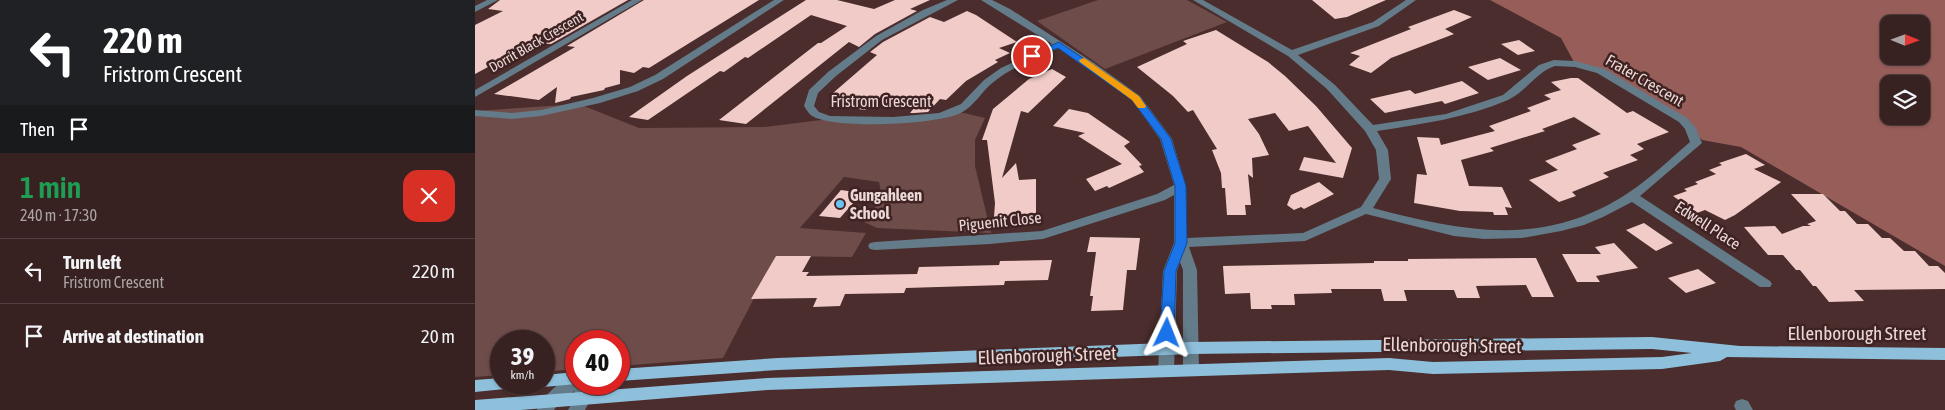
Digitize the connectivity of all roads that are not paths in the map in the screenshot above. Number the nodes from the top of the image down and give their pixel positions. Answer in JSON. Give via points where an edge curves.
{"nodes":[{"id":1,"x":495,"y":0,"type":"edge"},
{"id":2,"x":638,"y":0,"type":"edge"},
{"id":3,"x":780,"y":0,"type":"edge"},
{"id":4,"x":954,"y":0,"type":"edge"},
{"id":5,"x":985,"y":0,"type":"edge"},
{"id":6,"x":1412,"y":0,"type":"edge"},
{"id":7,"x":1205,"y":1,"type":"edge"},
{"id":8,"x":475,"y":10,"type":"edge"},
{"id":9,"x":1059,"y":45,"type":"junction"},
{"id":10,"x":1291,"y":54,"type":"junction"},
{"id":11,"x":475,"y":94,"type":"edge"},
{"id":12,"x":475,"y":113,"type":"edge"},
{"id":13,"x":1370,"y":129,"type":"junction"},
{"id":14,"x":1180,"y":186,"type":"junction"},
{"id":15,"x":1632,"y":196,"type":"junction"},
{"id":16,"x":1365,"y":210,"type":"junction"},
{"id":17,"x":1181,"y":243,"type":"junction"},
{"id":18,"x":875,"y":246,"type":"dead end"},
{"id":19,"x":1765,"y":284,"type":"dead end"},
{"id":20,"x":1191,"y":348,"type":"junction"},
{"id":21,"x":1167,"y":349,"type":"junction"},
{"id":22,"x":1740,"y":352,"type":"junction"},
{"id":23,"x":1945,"y":354,"type":"edge"},
{"id":24,"x":1191,"y":370,"type":"junction"},
{"id":25,"x":1166,"y":372,"type":"junction"},
{"id":26,"x":630,"y":374,"type":"edge"},
{"id":27,"x":490,"y":385,"type":"edge"},
{"id":28,"x":475,"y":386,"type":"edge"},
{"id":29,"x":565,"y":390,"type":"edge"},
{"id":30,"x":580,"y":397,"type":"edge"},
{"id":31,"x":548,"y":405,"type":"edge"},
{"id":32,"x":475,"y":407,"type":"edge"}],
"edges":[{"from":1,"to":8,"type":"street"},
{"from":2,"to":11,"type":"street","name":"Dorrit Black Crescent"},
{"from":3,"to":12,"type":"street","via":[[659,78],[634,89],[541,113],[512,116]]},
{"from":4,"to":9,"type":"street","name":"Fristrom Crescent","via":[[879,38],[832,74],[813,92],[809,106],[815,114],[829,119],[894,119],[930,118],[954,112],[967,106],[988,82],[1018,61]]},
{"from":5,"to":9,"type":"street","via":[[1007,10]]},
{"from":6,"to":10,"type":"street","via":[[1376,24]]},
{"from":7,"to":10,"type":"street"},
{"from":9,"to":14,"type":"street","via":[[1136,98],[1166,139]]},
{"from":10,"to":13,"type":"street","via":[[1331,87]]},
{"from":13,"to":15,"type":"street","name":"Frater Crescent","via":[[1448,117],[1507,97],[1542,68],[1554,63],[1575,64],[1601,71],[1683,120],[1690,128],[1696,143]]},
{"from":13,"to":16,"type":"street","via":[[1382,150],[1385,179]]},
{"from":14,"to":17,"type":"street"},
{"from":14,"to":18,"type":"street","name":"Piguenit Close","via":[[1161,197],[1043,235]]},
{"from":15,"to":16,"type":"street","name":"Frater Crescent","via":[[1591,218],[1549,231],[1484,234],[1412,223]]},
{"from":15,"to":19,"type":"street","name":"Edwell Place"},
{"from":16,"to":17,"type":"street","via":[[1305,238]]},
{"from":17,"to":20,"type":"street","via":[[1190,270]]},
{"from":17,"to":21,"type":"street","via":[[1170,271]]},
{"from":20,"to":21,"type":"main road","name":"Ellenborough Street"},
{"from":20,"to":22,"type":"main road","name":"Ellenborough Street","via":[[1652,344]]},
{"from":20,"to":24,"type":"street"},
{"from":21,"to":25,"type":"street"},
{"from":21,"to":26,"type":"main road","name":"Ellenborough Street","via":[[778,364]]},
{"from":22,"to":23,"type":"main road","name":"Ellenborough Street"},
{"from":22,"to":24,"type":"main road","name":"Ellenborough Street","via":[[1662,363],[1433,368],[1389,364]]},
{"from":24,"to":25,"type":"main road","name":"Ellenborough Street"},
{"from":25,"to":30,"type":"main road","name":"Ellenborough Street","via":[[767,384]]},
{"from":27,"to":28,"type":"main road"},
{"from":29,"to":31,"type":"street"},
{"from":30,"to":31,"type":"main road","name":"Ellenborough Street"},
{"from":31,"to":32,"type":"main road","name":"Ellenborough Street"}]}
